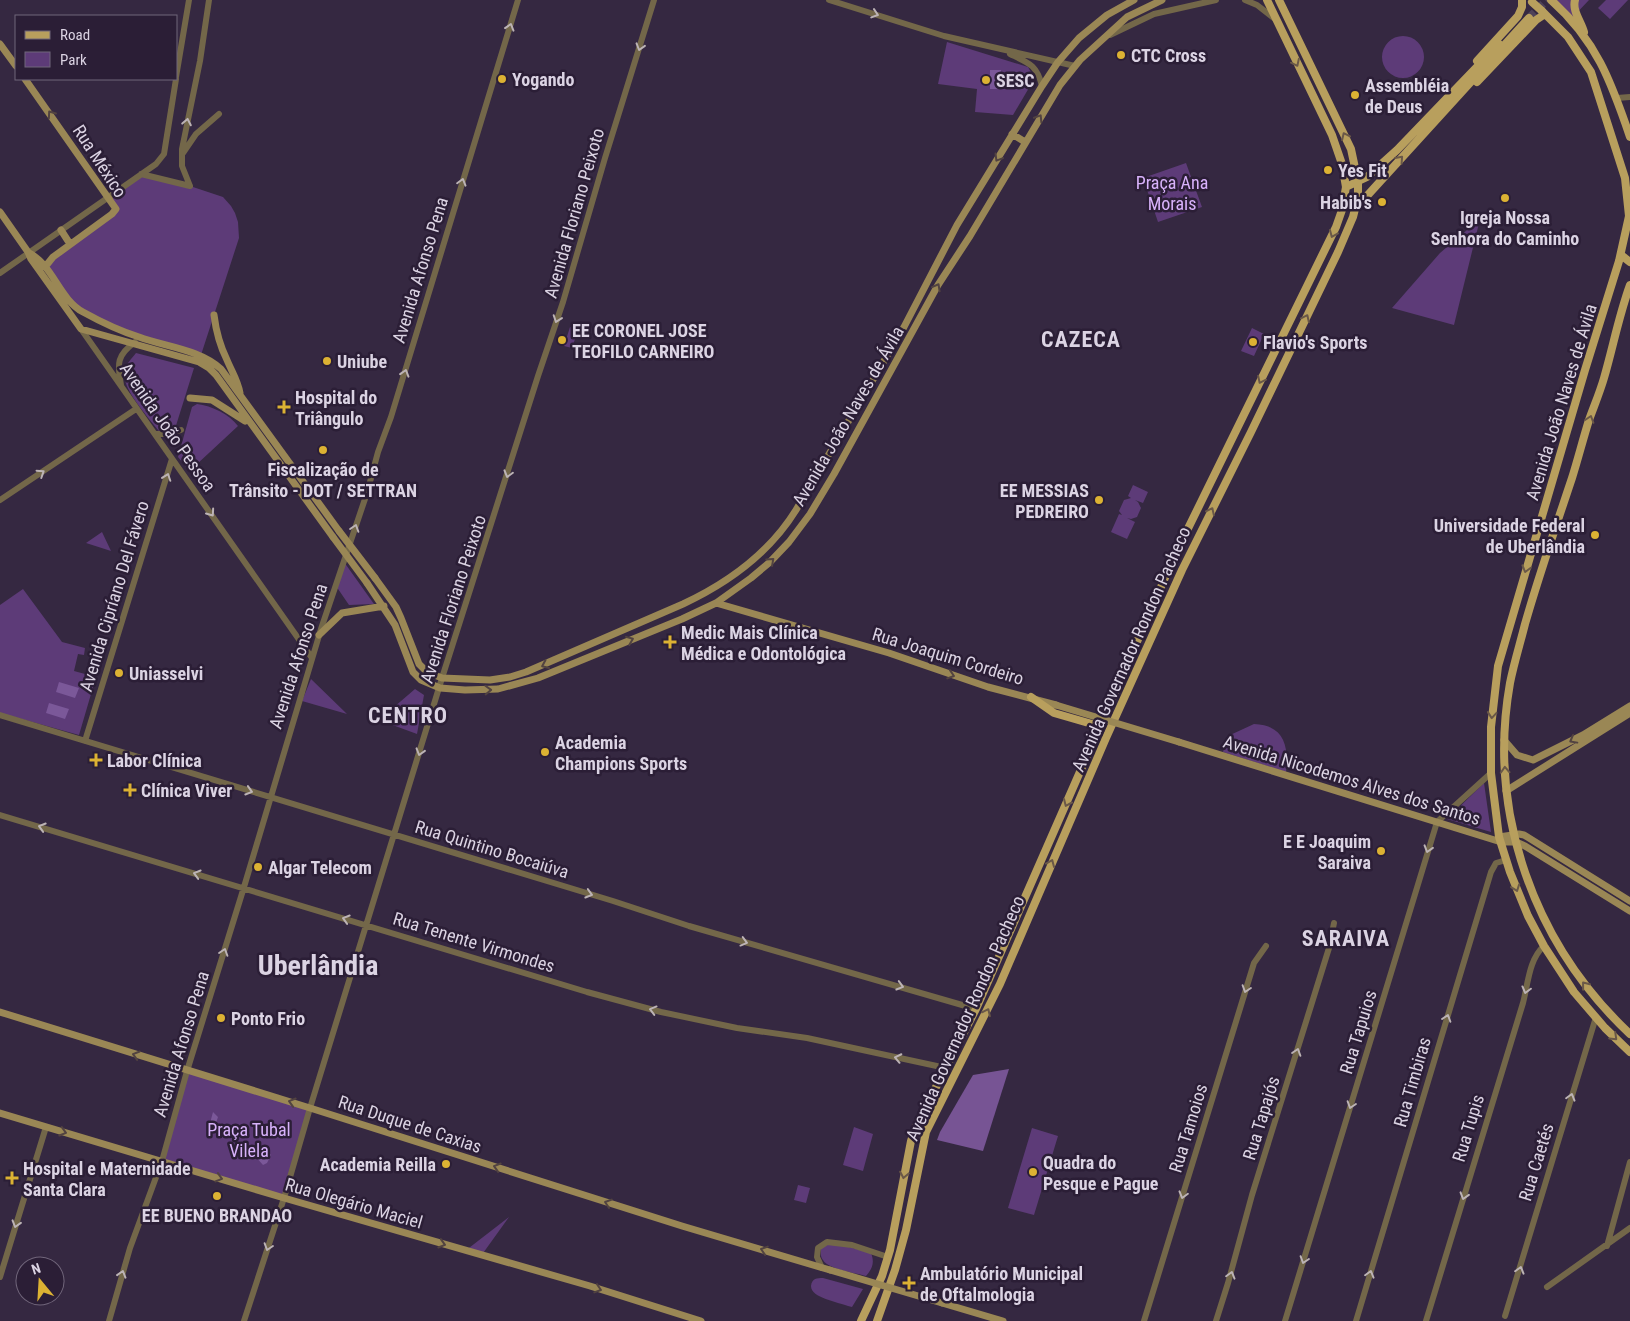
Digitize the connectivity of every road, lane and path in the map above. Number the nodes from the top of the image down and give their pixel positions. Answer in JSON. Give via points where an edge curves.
{"nodes":[{"id":1,"x":189,"y":0,"type":"edge"},
{"id":2,"x":209,"y":0,"type":"edge"},
{"id":3,"x":518,"y":0,"type":"edge"},
{"id":4,"x":654,"y":0,"type":"edge"},
{"id":5,"x":829,"y":0,"type":"edge"},
{"id":6,"x":1134,"y":0,"type":"edge"},
{"id":7,"x":1162,"y":0,"type":"edge"},
{"id":8,"x":1213,"y":0,"type":"edge"},
{"id":9,"x":1245,"y":0,"type":"edge"},
{"id":10,"x":1267,"y":0,"type":"edge"},
{"id":11,"x":1279,"y":0,"type":"edge"},
{"id":12,"x":1287,"y":0,"type":"edge"},
{"id":13,"x":1522,"y":0,"type":"edge"},
{"id":14,"x":1575,"y":0,"type":"edge"},
{"id":15,"x":1530,"y":1,"type":"edge"},
{"id":16,"x":1552,"y":1,"type":"edge"},
{"id":17,"x":1544,"y":12,"type":"junction"},
{"id":18,"x":1286,"y":14,"type":"junction"},
{"id":19,"x":1528,"y":17,"type":"tunnel mouth"},
{"id":20,"x":1276,"y":19,"type":"junction"},
{"id":21,"x":1586,"y":38,"type":"junction"},
{"id":22,"x":1102,"y":39,"type":"junction"},
{"id":23,"x":0,"y":44,"type":"edge"},
{"id":24,"x":1000,"y":50,"type":"junction"},
{"id":25,"x":1058,"y":62,"type":"junction"},
{"id":26,"x":15,"y":65,"type":"edge"},
{"id":27,"x":178,"y":66,"type":"edge"},
{"id":28,"x":1075,"y":66,"type":"junction"},
{"id":29,"x":26,"y":80,"type":"edge"},
{"id":30,"x":176,"y":80,"type":"edge"},
{"id":31,"x":1042,"y":86,"type":"junction"},
{"id":32,"x":1600,"y":96,"type":"junction"},
{"id":33,"x":1630,"y":97,"type":"edge"},
{"id":34,"x":1617,"y":98,"type":"junction"},
{"id":35,"x":1451,"y":100,"type":"junction"},
{"id":36,"x":219,"y":114,"type":"dead end"},
{"id":37,"x":1012,"y":134,"type":"junction"},
{"id":38,"x":1630,"y":136,"type":"edge"},
{"id":39,"x":1025,"y":142,"type":"junction"},
{"id":40,"x":181,"y":156,"type":"junction"},
{"id":41,"x":141,"y":174,"type":"junction"},
{"id":42,"x":1358,"y":182,"type":"junction"},
{"id":43,"x":1346,"y":187,"type":"junction"},
{"id":44,"x":109,"y":197,"type":"junction"},
{"id":45,"x":1356,"y":208,"type":"junction"},
{"id":46,"x":0,"y":212,"type":"edge"},
{"id":47,"x":1629,"y":216,"type":"edge"},
{"id":48,"x":61,"y":230,"type":"junction"},
{"id":49,"x":70,"y":244,"type":"junction"},
{"id":50,"x":28,"y":252,"type":"junction"},
{"id":51,"x":1621,"y":255,"type":"junction"},
{"id":52,"x":1630,"y":262,"type":"edge"},
{"id":53,"x":45,"y":268,"type":"junction"},
{"id":54,"x":0,"y":273,"type":"edge"},
{"id":55,"x":1630,"y":285,"type":"edge"},
{"id":56,"x":214,"y":315,"type":"dead end"},
{"id":57,"x":81,"y":329,"type":"junction"},
{"id":58,"x":125,"y":332,"type":"junction"},
{"id":59,"x":140,"y":338,"type":"junction"},
{"id":60,"x":122,"y":340,"type":"junction"},
{"id":61,"x":132,"y":344,"type":"junction"},
{"id":62,"x":192,"y":356,"type":"junction"},
{"id":63,"x":211,"y":365,"type":"junction"},
{"id":64,"x":122,"y":388,"type":"junction"},
{"id":65,"x":241,"y":396,"type":"junction"},
{"id":66,"x":190,"y":398,"type":"dead end"},
{"id":67,"x":136,"y":409,"type":"junction"},
{"id":68,"x":251,"y":425,"type":"junction"},
{"id":69,"x":181,"y":430,"type":"dead end"},
{"id":70,"x":156,"y":434,"type":"junction"},
{"id":71,"x":172,"y":459,"type":"junction"},
{"id":72,"x":0,"y":500,"type":"edge"},
{"id":73,"x":1536,"y":538,"type":"junction"},
{"id":74,"x":1549,"y":546,"type":"junction"},
{"id":75,"x":716,"y":602,"type":"junction"},
{"id":76,"x":384,"y":606,"type":"junction"},
{"id":77,"x":319,"y":634,"type":"junction"},
{"id":78,"x":312,"y":658,"type":"junction"},
{"id":79,"x":442,"y":678,"type":"junction"},
{"id":80,"x":440,"y":688,"type":"junction"},
{"id":81,"x":1031,"y":697,"type":"junction"},
{"id":82,"x":1630,"y":706,"type":"edge"},
{"id":83,"x":1630,"y":713,"type":"edge"},
{"id":84,"x":0,"y":715,"type":"edge"},
{"id":85,"x":1099,"y":726,"type":"junction"},
{"id":86,"x":1597,"y":730,"type":"junction"},
{"id":87,"x":1504,"y":740,"type":"junction"},
{"id":88,"x":86,"y":741,"type":"junction"},
{"id":89,"x":1179,"y":742,"type":"joint"},
{"id":90,"x":1491,"y":773,"type":"junction"},
{"id":91,"x":1506,"y":791,"type":"junction"},
{"id":92,"x":271,"y":798,"type":"junction"},
{"id":93,"x":0,"y":815,"type":"edge"},
{"id":94,"x":1437,"y":822,"type":"junction"},
{"id":95,"x":395,"y":835,"type":"junction"},
{"id":96,"x":1500,"y":839,"type":"junction"},
{"id":97,"x":1515,"y":839,"type":"junction"},
{"id":98,"x":1506,"y":860,"type":"junction"},
{"id":99,"x":244,"y":888,"type":"junction"},
{"id":100,"x":1630,"y":900,"type":"edge"},
{"id":101,"x":1630,"y":911,"type":"edge"},
{"id":102,"x":1334,"y":923,"type":"dead end"},
{"id":103,"x":367,"y":926,"type":"junction"},
{"id":104,"x":1266,"y":946,"type":"dead end"},
{"id":105,"x":1544,"y":946,"type":"junction"},
{"id":106,"x":976,"y":1009,"type":"junction"},
{"id":107,"x":0,"y":1012,"type":"edge"},
{"id":108,"x":1596,"y":1017,"type":"junction"},
{"id":109,"x":1630,"y":1034,"type":"edge"},
{"id":110,"x":1630,"y":1052,"type":"edge"},
{"id":111,"x":946,"y":1068,"type":"junction"},
{"id":112,"x":187,"y":1071,"type":"junction"},
{"id":113,"x":310,"y":1108,"type":"junction"},
{"id":114,"x":0,"y":1113,"type":"edge"},
{"id":115,"x":46,"y":1127,"type":"junction"},
{"id":116,"x":162,"y":1161,"type":"junction"},
{"id":117,"x":1630,"y":1162,"type":"edge"},
{"id":118,"x":284,"y":1198,"type":"junction"},
{"id":119,"x":1630,"y":1228,"type":"edge"},
{"id":120,"x":1607,"y":1246,"type":"junction"},
{"id":121,"x":888,"y":1256,"type":"junction"},
{"id":122,"x":822,"y":1268,"type":"junction"},
{"id":123,"x":0,"y":1277,"type":"edge"},
{"id":124,"x":1548,"y":1287,"type":"dead end"},
{"id":125,"x":1505,"y":1316,"type":"dead end"},
{"id":126,"x":109,"y":1321,"type":"edge"},
{"id":127,"x":244,"y":1321,"type":"edge"},
{"id":128,"x":701,"y":1321,"type":"edge"},
{"id":129,"x":861,"y":1321,"type":"edge"},
{"id":130,"x":877,"y":1321,"type":"edge"},
{"id":131,"x":1003,"y":1321,"type":"edge"},
{"id":132,"x":1144,"y":1321,"type":"edge"},
{"id":133,"x":1216,"y":1321,"type":"edge"},
{"id":134,"x":1285,"y":1321,"type":"edge"},
{"id":135,"x":1356,"y":1321,"type":"edge"},
{"id":136,"x":1426,"y":1321,"type":"edge"}],
"edges":[{"from":1,"to":27,"type":"street"},
{"from":40,"to":2,"type":"street","one_way":true},
{"from":77,"to":3,"type":"street","name":"Avenida Afonso Pena","one_way":true,"via":[[391,417]]},
{"from":4,"to":79,"type":"street","name":"Avenida Floriano Peixoto","one_way":true,"via":[[563,302]]},
{"from":5,"to":24,"type":"street","one_way":true},
{"from":6,"to":25,"type":"main road","name":"Avenida João Naves de Ávila","via":[[1092,26]]},
{"from":7,"to":22,"type":"main road","name":"Avenida João Naves de Ávila","via":[[1127,17]]},
{"from":8,"to":22,"type":"street","via":[[1154,14]]},
{"from":9,"to":20,"type":"street","name":"Avenida Governador Rondon Pacheco","via":[[1258,5]]},
{"from":10,"to":20,"type":"main road","name":"Avenida Governador Rondon Pacheco"},
{"from":11,"to":18,"type":"main road","name":"Avenida Governador Rondon Pacheco"},
{"from":12,"to":18,"type":"main road"},
{"from":13,"to":35,"type":"main road","via":[[1521,12],[1490,45]]},
{"from":14,"to":21,"type":"main road","via":[[1574,8]]},
{"from":15,"to":17,"type":"main road","bridge":true},
{"from":16,"to":21,"type":"main road"},
{"from":17,"to":32,"type":"main road","via":[[1583,57]]},
{"from":17,"to":35,"type":"main road","via":[[1489,71]]},
{"from":42,"to":18,"type":"main road","name":"Avenida Governador Rondon Pacheco","one_way":true,"via":[[1347,138]]},
{"from":19,"to":35,"type":"main road"},
{"from":20,"to":43,"type":"main road","name":"Avenida Governador Rondon Pacheco","one_way":true,"via":[[1332,135]]},
{"from":21,"to":34,"type":"main road"},
{"from":22,"to":28,"type":"main road","name":"Avenida João Naves de Ávila"},
{"from":23,"to":26,"type":"main road"},
{"from":24,"to":25,"type":"street"},
{"from":24,"to":31,"type":"street","via":[[1034,68]]},
{"from":25,"to":28,"type":"street"},
{"from":25,"to":31,"type":"main road","name":"Avenida João Naves de Ávila"},
{"from":39,"to":28,"type":"main road","name":"Avenida João Naves de Ávila","one_way":true},
{"from":44,"to":29,"type":"main road","name":"Rua México","one_way":true},
{"from":30,"to":41,"type":"street","via":[[164,154]]},
{"from":31,"to":37,"type":"main road","name":"Avenida João Naves de Ávila"},
{"from":32,"to":34,"type":"main road","via":[[1608,100]]},
{"from":32,"to":47,"type":"main road","via":[[1625,178]]},
{"from":33,"to":34,"type":"street"},
{"from":34,"to":38,"type":"main road"},
{"from":35,"to":42,"type":"main road"},
{"from":45,"to":35,"type":"main road","one_way":true},
{"from":36,"to":40,"type":"street","via":[[196,134]]},
{"from":37,"to":39,"type":"main road"},
{"from":37,"to":79,"type":"main road","name":"Avenida João Naves de Ávila","one_way":true,"via":[[796,510],[780,532],[751,561],[703,595],[537,668],[496,679]]},
{"from":75,"to":39,"type":"main road","name":"Avenida João Naves de Ávila","one_way":true,"via":[[770,562],[806,520],[938,284]]},
{"from":40,"to":41,"type":"street","via":[[190,186]]},
{"from":41,"to":44,"type":"street"},
{"from":42,"to":43,"type":"main road"},
{"from":42,"to":45,"type":"main road","name":"Avenida Governador Rondon Pacheco"},
{"from":43,"to":85,"type":"main road","name":"Avenida Governador Rondon Pacheco","one_way":true,"via":[[1342,210],[1329,242],[1173,561]]},
{"from":44,"to":48,"type":"street"},
{"from":44,"to":49,"type":"main road","name":"Rua México","via":[[115,212]]},
{"from":130,"to":45,"type":"main road","name":"Avenida Governador Rondon Pacheco","one_way":true,"via":[[900,1254],[926,1132],[1000,984],[1182,570],[1338,252]]},
{"from":46,"to":50,"type":"main road","name":"Avenida João Pessoa"},
{"from":47,"to":51,"type":"main road","name":"Avenida João Naves de Ávila"},
{"from":48,"to":49,"type":"main road"},
{"from":48,"to":50,"type":"street"},
{"from":49,"to":53,"type":"main road","name":"Rua México"},
{"from":50,"to":53,"type":"main road"},
{"from":50,"to":54,"type":"street"},
{"from":50,"to":57,"type":"main road","name":"Avenida João Pessoa"},
{"from":51,"to":52,"type":"main road"},
{"from":51,"to":73,"type":"main road","name":"Avenida João Naves de Ávila"},
{"from":53,"to":58,"type":"main road","via":[[72,304]]},
{"from":74,"to":55,"type":"main road","name":"Avenida João Naves de Ávila","one_way":true,"via":[[1604,379]]},
{"from":56,"to":65,"type":"main road","via":[[216,331]]},
{"from":57,"to":60,"type":"main road"},
{"from":57,"to":64,"type":"street","name":"Avenida João Pessoa"},
{"from":58,"to":59,"type":"main road"},
{"from":58,"to":60,"type":"main road"},
{"from":59,"to":61,"type":"street"},
{"from":59,"to":62,"type":"main road"},
{"from":60,"to":61,"type":"main road"},
{"from":61,"to":62,"type":"main road"},
{"from":61,"to":64,"type":"street","via":[[119,361]]},
{"from":62,"to":63,"type":"main road"},
{"from":63,"to":65,"type":"main road","via":[[221,369]]},
{"from":63,"to":68,"type":"main road"},
{"from":64,"to":67,"type":"street","name":"Avenida João Pessoa"},
{"from":65,"to":79,"type":"main road","bridge":true,"via":[[396,607],[419,664],[427,672]]},
{"from":66,"to":68,"type":"main road","via":[[212,400]]},
{"from":67,"to":70,"type":"street","name":"Avenida João Pessoa"},
{"from":72,"to":67,"type":"street","one_way":true},
{"from":68,"to":76,"type":"main road","bridge":true},
{"from":69,"to":70,"type":"street"},
{"from":70,"to":71,"type":"street","name":"Avenida João Pessoa"},
{"from":71,"to":78,"type":"street","name":"Avenida João Pessoa","one_way":true},
{"from":88,"to":71,"type":"street","name":"Avenida Cipríano Del Fávero","one_way":true},
{"from":73,"to":74,"type":"main road"},
{"from":73,"to":90,"type":"main road","name":"Avenida João Naves de Ávila","one_way":true,"via":[[1498,666],[1491,727]]},
{"from":74,"to":87,"type":"main road","name":"Avenida João Naves de Ávila","via":[[1514,665]]},
{"from":80,"to":75,"type":"main road","name":"Avenida João Naves de Ávila","one_way":true,"via":[[492,690],[514,686]]},
{"from":75,"to":81,"type":"main road","name":"Rua Joaquim Cordeiro","one_way":true,"via":[[889,653],[988,687]]},
{"from":76,"to":77,"type":"main road","via":[[342,613]]},
{"from":76,"to":80,"type":"main road","via":[[401,637],[413,672],[421,680]]},
{"from":77,"to":78,"type":"street","name":"Avenida Afonso Pena"},
{"from":78,"to":92,"type":"street","name":"Avenida Afonso Pena"},
{"from":79,"to":80,"type":"street","name":"Avenida Floriano Peixoto"},
{"from":80,"to":95,"type":"street","name":"Avenida Floriano Peixoto","one_way":true},
{"from":81,"to":85,"type":"main road","via":[[1054,713]]},
{"from":81,"to":89,"type":"main road","name":"Rua Joaquim Cordeiro","bridge":true},
{"from":82,"to":86,"type":"main road"},
{"from":83,"to":86,"type":"main road"},
{"from":84,"to":88,"type":"street","name":"Rua Quintino Bocaiúva"},
{"from":85,"to":106,"type":"main road","name":"Avenida Governador Rondon Pacheco","one_way":true},
{"from":86,"to":87,"type":"main road","one_way":true,"via":[[1533,760],[1517,755]]},
{"from":86,"to":91,"type":"main road"},
{"from":91,"to":87,"type":"main road","name":"Avenida João Naves de Ávila","one_way":true},
{"from":88,"to":92,"type":"street","name":"Rua Quintino Bocaiúva","one_way":true},
{"from":89,"to":94,"type":"main road","name":"Avenida Nicodemos Alves dos Santos"},
{"from":90,"to":94,"type":"street"},
{"from":90,"to":96,"type":"main road","name":"Avenida João Naves de Ávila"},
{"from":91,"to":97,"type":"main road","name":"Avenida João Naves de Ávila"},
{"from":92,"to":95,"type":"street","name":"Rua Quintino Bocaiúva"},
{"from":92,"to":99,"type":"street","name":"Avenida Afonso Pena"},
{"from":99,"to":93,"type":"street","name":"Rua Tenente Virmondes","one_way":true},
{"from":94,"to":96,"type":"main road","name":"Avenida Nicodemos Alves dos Santos"},
{"from":94,"to":134,"type":"street","name":"Rua Tapuios","one_way":true},
{"from":95,"to":103,"type":"street","name":"Avenida Floriano Peixoto"},
{"from":95,"to":106,"type":"street","name":"Rua Quintino Bocaiúva","one_way":true,"via":[[689,926]]},
{"from":96,"to":97,"type":"main road"},
{"from":96,"to":98,"type":"main road","name":"Avenida João Naves de Ávila"},
{"from":97,"to":100,"type":"main road","via":[[1519,834],[1524,835]]},
{"from":97,"to":101,"type":"main road"},
{"from":109,"to":97,"type":"main road","name":"Avenida João Naves de Ávila","one_way":true,"via":[[1578,977],[1552,934],[1534,898]]},
{"from":98,"to":105,"type":"main road","name":"Avenida João Naves de Ávila","one_way":true,"via":[[1521,902]]},
{"from":135,"to":98,"type":"street","name":"Rua Timbiras","one_way":true,"via":[[1491,872],[1496,863]]},
{"from":103,"to":99,"type":"street","name":"Rua Tenente Virmondes","one_way":true},
{"from":112,"to":99,"type":"street","name":"Avenida Afonso Pena","one_way":true},
{"from":133,"to":102,"type":"street","name":"Rua Tapajós","one_way":true},
{"from":111,"to":103,"type":"street","name":"Rua Tenente Virmondes","one_way":true,"via":[[807,1038],[661,1012]]},
{"from":103,"to":113,"type":"street","name":"Avenida Floriano Peixoto"},
{"from":104,"to":132,"type":"street","name":"Rua Tamoios","one_way":true,"via":[[1254,963]]},
{"from":105,"to":108,"type":"main road","name":"Avenida João Naves de Ávila","via":[[1574,992]]},
{"from":105,"to":136,"type":"street","name":"Rua Tupis","one_way":true,"via":[[1534,958]]},
{"from":106,"to":111,"type":"main road","name":"Avenida Governador Rondon Pacheco"},
{"from":112,"to":107,"type":"main road","name":"Rua Duque de Caxias","one_way":true},
{"from":108,"to":110,"type":"main road","name":"Avenida João Naves de Ávila","one_way":true},
{"from":125,"to":108,"type":"street","name":"Rua Caetés","one_way":true},
{"from":111,"to":121,"type":"main road","name":"Avenida Governador Rondon Pacheco","one_way":true,"via":[[912,1137]]},
{"from":113,"to":112,"type":"main road","name":"Rua Duque de Caxias","one_way":true},
{"from":112,"to":116,"type":"street","name":"Avenida Afonso Pena"},
{"from":113,"to":118,"type":"street","name":"Avenida Floriano Peixoto"},
{"from":122,"to":113,"type":"main road","name":"Rua Duque de Caxias","one_way":true},
{"from":114,"to":115,"type":"main road","name":"Rua Olegário Maciel"},
{"from":115,"to":116,"type":"main road","name":"Rua Olegário Maciel","one_way":true},
{"from":115,"to":123,"type":"street","one_way":true},
{"from":116,"to":118,"type":"main road","name":"Rua Olegário Maciel","one_way":true},
{"from":126,"to":116,"type":"street","name":"Avenida Afonso Pena","one_way":true,"via":[[130,1248]]},
{"from":117,"to":120,"type":"street"},
{"from":118,"to":127,"type":"street","name":"Avenida Floriano Peixoto","one_way":true},
{"from":118,"to":128,"type":"main road","name":"Rua Olegário Maciel","one_way":true},
{"from":119,"to":120,"type":"street"},
{"from":120,"to":124,"type":"street"},
{"from":121,"to":122,"type":"street","via":[[852,1245],[827,1242],[818,1248],[817,1257]]},
{"from":121,"to":129,"type":"main road","name":"Avenida Governador Rondon Pacheco"},
{"from":122,"to":131,"type":"main road","name":"Rua Duque de Caxias","bridge":true}]}
